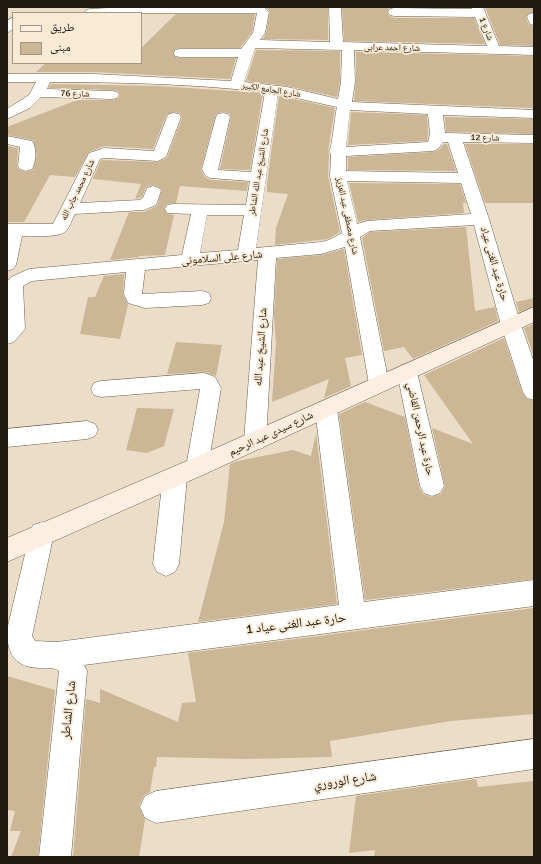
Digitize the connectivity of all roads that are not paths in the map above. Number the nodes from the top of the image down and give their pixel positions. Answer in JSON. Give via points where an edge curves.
{"nodes":[{"id":1,"x":335,"y":7,"type":"edge"},
{"id":2,"x":188,"y":8,"type":"edge"},
{"id":3,"x":141,"y":9,"type":"edge"},
{"id":4,"x":478,"y":10,"type":"edge"},
{"id":5,"x":103,"y":12,"type":"edge"},
{"id":6,"x":142,"y":12,"type":"edge"},
{"id":7,"x":394,"y":12,"type":"dead end"},
{"id":8,"x":183,"y":20,"type":"dead end"},
{"id":9,"x":145,"y":23,"type":"dead end"},
{"id":10,"x":342,"y":47,"type":"junction"},
{"id":11,"x":247,"y":49,"type":"junction"},
{"id":12,"x":495,"y":51,"type":"junction"},
{"id":13,"x":534,"y":51,"type":"edge"},
{"id":14,"x":180,"y":53,"type":"dead end"},
{"id":15,"x":30,"y":64,"type":"edge"},
{"id":16,"x":50,"y":64,"type":"edge"},
{"id":17,"x":7,"y":78,"type":"edge"},
{"id":18,"x":23,"y":78,"type":"junction"},
{"id":19,"x":45,"y":78,"type":"junction"},
{"id":20,"x":236,"y":85,"type":"junction"},
{"id":21,"x":272,"y":89,"type":"junction"},
{"id":22,"x":39,"y":93,"type":"junction"},
{"id":23,"x":112,"y":95,"type":"dead end"},
{"id":24,"x":344,"y":105,"type":"junction"},
{"id":25,"x":435,"y":110,"type":"junction"},
{"id":26,"x":530,"y":114,"type":"edge"},
{"id":27,"x":7,"y":115,"type":"edge"},
{"id":28,"x":174,"y":117,"type":"dead end"},
{"id":29,"x":223,"y":117,"type":"dead end"},
{"id":30,"x":446,"y":137,"type":"junction"},
{"id":31,"x":534,"y":139,"type":"edge"},
{"id":32,"x":7,"y":140,"type":"edge"},
{"id":33,"x":337,"y":152,"type":"junction"},
{"id":34,"x":26,"y":166,"type":"dead end"},
{"id":35,"x":338,"y":176,"type":"junction"},
{"id":36,"x":258,"y":178,"type":"junction"},
{"id":37,"x":468,"y":178,"type":"junction"},
{"id":38,"x":154,"y":191,"type":"dead end"},
{"id":39,"x":69,"y":209,"type":"junction"},
{"id":40,"x":173,"y":209,"type":"dead end"},
{"id":41,"x":200,"y":210,"type":"junction"},
{"id":42,"x":253,"y":210,"type":"junction"},
{"id":43,"x":481,"y":219,"type":"junction"},
{"id":44,"x":11,"y":230,"type":"edge"},
{"id":45,"x":351,"y":234,"type":"junction"},
{"id":46,"x":267,"y":254,"type":"junction"},
{"id":47,"x":246,"y":255,"type":"junction"},
{"id":48,"x":190,"y":261,"type":"junction"},
{"id":49,"x":7,"y":265,"type":"edge"},
{"id":50,"x":136,"y":267,"type":"junction"},
{"id":51,"x":15,"y":279,"type":"edge"},
{"id":52,"x":202,"y":298,"type":"dead end"},
{"id":53,"x":534,"y":314,"type":"edge"},
{"id":54,"x":512,"y":325,"type":"junction"},
{"id":55,"x":7,"y":337,"type":"edge"},
{"id":56,"x":407,"y":372,"type":"junction"},
{"id":57,"x":379,"y":384,"type":"junction"},
{"id":58,"x":101,"y":390,"type":"dead end"},
{"id":59,"x":534,"y":392,"type":"edge"},
{"id":60,"x":326,"y":409,"type":"junction"},
{"id":61,"x":87,"y":430,"type":"dead end"},
{"id":62,"x":7,"y":438,"type":"edge"},
{"id":63,"x":255,"y":441,"type":"junction"},
{"id":64,"x":197,"y":467,"type":"junction"},
{"id":65,"x":176,"y":477,"type":"junction"},
{"id":66,"x":432,"y":486,"type":"dead end"},
{"id":67,"x":42,"y":533,"type":"junction"},
{"id":68,"x":7,"y":550,"type":"edge"},
{"id":69,"x":166,"y":564,"type":"dead end"},
{"id":70,"x":534,"y":593,"type":"edge"},
{"id":71,"x":353,"y":616,"type":"junction"},
{"id":72,"x":58,"y":655,"type":"junction"},
{"id":73,"x":534,"y":754,"type":"edge"},
{"id":74,"x":156,"y":807,"type":"dead end"},
{"id":75,"x":55,"y":857,"type":"edge"}],
"edges":[{"from":1,"to":10,"type":"street","name":"شارع مصطفى عبد العزيز"},
{"from":2,"to":3,"type":"street"},
{"from":2,"to":8,"type":"street"},
{"from":2,"to":11,"type":"street","via":[[262,10],[258,33]]},
{"from":3,"to":5,"type":"street"},
{"from":4,"to":7,"type":"street"},
{"from":4,"to":12,"type":"street","name":"شارع 1"},
{"from":6,"to":9,"type":"street"},
{"from":10,"to":11,"type":"street","name":"شارع احمد عرابى"},
{"from":10,"to":12,"type":"street","name":"شارع احمد عرابى"},
{"from":10,"to":24,"type":"street","name":"شارع مصطفى عبد العزيز","via":[[348,82]]},
{"from":11,"to":14,"type":"street","name":"شارع احمد عرابى"},
{"from":11,"to":20,"type":"street"},
{"from":12,"to":13,"type":"street","name":"شارع احمد عرابى"},
{"from":15,"to":18,"type":"street"},
{"from":16,"to":19,"type":"street"},
{"from":17,"to":18,"type":"street","name":"شارع الجامع الكبير"},
{"from":18,"to":19,"type":"street","name":"شارع الجامع الكبير"},
{"from":19,"to":20,"type":"street","name":"شارع الجامع الكبير"},
{"from":19,"to":22,"type":"street"},
{"from":20,"to":21,"type":"street","name":"شارع الجامع الكبير"},
{"from":21,"to":24,"type":"street","name":"شارع الجامع الكبير"},
{"from":21,"to":36,"type":"street","name":"شارع الشيخ عبد الله الشاطر"},
{"from":22,"to":23,"type":"street","name":"شارع 76"},
{"from":22,"to":27,"type":"street","via":[[30,102]]},
{"from":24,"to":25,"type":"street","name":"شارع الجامع الكبير"},
{"from":24,"to":33,"type":"street","name":"شارع مصطفى عبد العزيز"},
{"from":25,"to":26,"type":"street","name":"شارع الجامع الكبير"},
{"from":25,"to":30,"type":"street","name":"حارة عبد الغنى عياد"},
{"from":26,"to":31,"type":"street"},
{"from":28,"to":39,"type":"street","name":"شارع محمد جاب الله","via":[[162,152],[158,156],[104,153],[94,156]]},
{"from":29,"to":36,"type":"street","via":[[211,172],[216,175]]},
{"from":30,"to":31,"type":"street","name":"شارع 12"},
{"from":30,"to":33,"type":"street","via":[[430,147]]},
{"from":30,"to":37,"type":"street","name":"حارة عبد الغنى عياد"},
{"from":32,"to":34,"type":"street","via":[[27,144]]},
{"from":33,"to":35,"type":"street","name":"شارع مصطفى عبد العزيز"},
{"from":35,"to":37,"type":"street"},
{"from":35,"to":45,"type":"street","name":"شارع مصطفى عبد العزيز"},
{"from":36,"to":42,"type":"street","name":"شارع الشيخ عبد الله الشاطر"},
{"from":37,"to":43,"type":"street","name":"حارة عبد الغنى عياد"},
{"from":38,"to":39,"type":"street","via":[[150,202],[144,205]]},
{"from":39,"to":44,"type":"street","name":"شارع محمد جاب الله","via":[[57,230]]},
{"from":40,"to":41,"type":"street"},
{"from":41,"to":42,"type":"street"},
{"from":41,"to":48,"type":"street"},
{"from":42,"to":47,"type":"street","name":"شارع الشيخ عبد الله الشاطر"},
{"from":43,"to":45,"type":"street","name":"شارع على السلامونى","via":[[376,224]]},
{"from":43,"to":54,"type":"street","name":"حارة عبد الغنى عياد"},
{"from":44,"to":49,"type":"street"},
{"from":45,"to":46,"type":"street","name":"شارع على السلامونى","via":[[331,247]]},
{"from":45,"to":57,"type":"street","name":"شارع مصطفى عبد العزيز"},
{"from":46,"to":47,"type":"street","name":"شارع على السلامونى"},
{"from":46,"to":63,"type":"street","name":"شارع الشيخ عبد الله"},
{"from":47,"to":48,"type":"street","name":"شارع على السلامونى"},
{"from":48,"to":50,"type":"street","name":"شارع على السلامونى"},
{"from":50,"to":51,"type":"street","name":"شارع على السلامونى","via":[[35,275]]},
{"from":50,"to":52,"type":"street","via":[[132,294],[140,300]]},
{"from":51,"to":55,"type":"street","name":"شارع على السلامونى","via":[[15,329]]},
{"from":53,"to":54,"type":"main road","name":"شارع سيدى عبد الرحيم"},
{"from":54,"to":56,"type":"main road","name":"شارع سيدى عبد الرحيم"},
{"from":54,"to":59,"type":"street","name":"حارة عبد الغنى عياد"},
{"from":56,"to":57,"type":"main road","name":"شارع سيدى عبد الرحيم"},
{"from":56,"to":66,"type":"street","name":"حارة عبد الرحمن القاضي"},
{"from":57,"to":60,"type":"main road","name":"شارع سيدى عبد الرحيم"},
{"from":58,"to":64,"type":"street","via":[[204,381],[208,383],[211,388]]},
{"from":60,"to":63,"type":"main road","name":"شارع سيدى عبد الرحيم"},
{"from":60,"to":71,"type":"street"},
{"from":61,"to":62,"type":"street"},
{"from":63,"to":64,"type":"main road","name":"شارع سيدى عبد الرحيم"},
{"from":64,"to":65,"type":"main road","name":"شارع سيدى عبد الرحيم"},
{"from":65,"to":67,"type":"main road","name":"شارع سيدى عبد الرحيم"},
{"from":65,"to":69,"type":"street"},
{"from":67,"to":68,"type":"main road","name":"شارع سيدى عبد الرحيم"},
{"from":67,"to":72,"type":"street","via":[[19,636],[25,652]]},
{"from":70,"to":71,"type":"street","name":"حارة عبد الغنى عياد 1"},
{"from":71,"to":72,"type":"street","name":"حارة عبد الغنى عياد 1"},
{"from":72,"to":75,"type":"street","name":"شارع الشاطر","via":[[68,659],[73,671]]},
{"from":73,"to":74,"type":"street","name":"شارع الوروري"}]}
